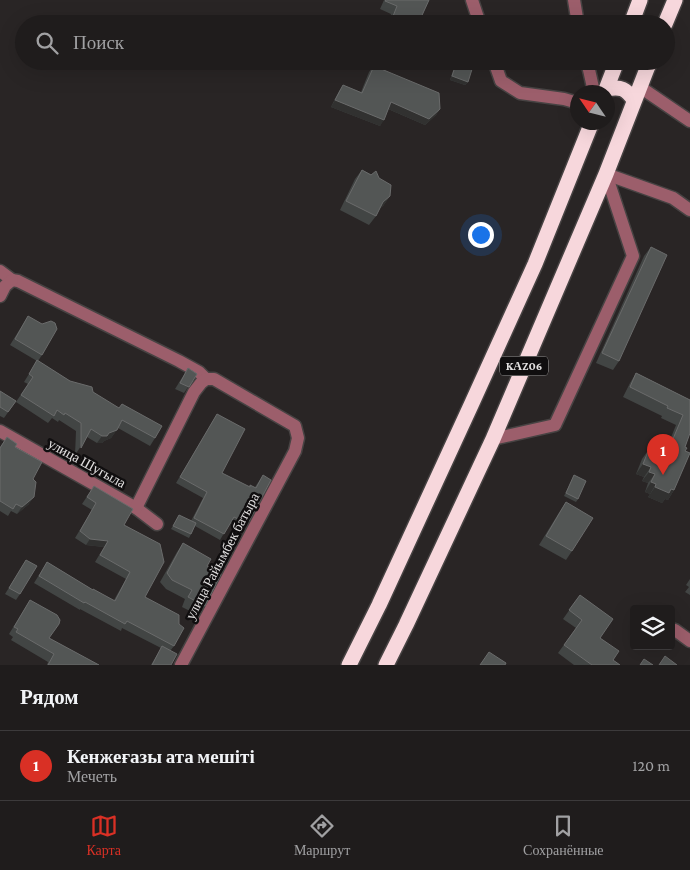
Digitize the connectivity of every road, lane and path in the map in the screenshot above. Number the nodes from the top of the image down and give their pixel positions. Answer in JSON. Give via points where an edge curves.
{"nodes":[{"id":1,"x":472,"y":0,"type":"edge"},
{"id":2,"x":574,"y":0,"type":"edge"},
{"id":3,"x":640,"y":0,"type":"edge"},
{"id":4,"x":675,"y":0,"type":"edge"},
{"id":5,"x":477,"y":15,"type":"edge"},
{"id":6,"x":576,"y":15,"type":"edge"},
{"id":7,"x":634,"y":15,"type":"edge"},
{"id":8,"x":669,"y":15,"type":"edge"},
{"id":9,"x":497,"y":70,"type":"edge"},
{"id":10,"x":592,"y":70,"type":"edge"},
{"id":11,"x":612,"y":70,"type":"edge"},
{"id":12,"x":646,"y":70,"type":"edge"},
{"id":13,"x":599,"y":85,"type":"edge"},
{"id":14,"x":605,"y":85,"type":"edge"},
{"id":15,"x":615,"y":88,"type":"edge"},
{"id":16,"x":637,"y":94,"type":"junction"},
{"id":17,"x":570,"y":101,"type":"edge"},
{"id":18,"x":690,"y":121,"type":"edge"},
{"id":19,"x":589,"y":130,"type":"edge"},
{"id":20,"x":606,"y":174,"type":"junction"},
{"id":21,"x":690,"y":210,"type":"edge"},
{"id":22,"x":0,"y":271,"type":"edge"},
{"id":23,"x":12,"y":280,"type":"junction"},
{"id":24,"x":0,"y":296,"type":"edge"},
{"id":25,"x":206,"y":379,"type":"junction"},
{"id":26,"x":0,"y":431,"type":"edge"},
{"id":27,"x":493,"y":438,"type":"junction"},
{"id":28,"x":136,"y":508,"type":"junction"},
{"id":29,"x":157,"y":524,"type":"dead end"},
{"id":30,"x":675,"y":630,"type":"edge"},
{"id":31,"x":690,"y":641,"type":"edge"},
{"id":32,"x":180,"y":665,"type":"edge"},
{"id":33,"x":349,"y":665,"type":"edge"},
{"id":34,"x":386,"y":665,"type":"edge"}],
"edges":[{"from":1,"to":5,"type":"street"},
{"from":2,"to":6,"type":"street"},
{"from":3,"to":7,"type":"highway"},
{"from":4,"to":8,"type":"highway"},
{"from":9,"to":17,"type":"street","via":[[501,82],[520,93]]},
{"from":10,"to":13,"type":"street"},
{"from":11,"to":14,"type":"highway"},
{"from":12,"to":16,"type":"highway","number":"KАZ06"},
{"from":15,"to":16,"type":"highway","via":[[623,88],[630,95]]},
{"from":16,"to":18,"type":"street"},
{"from":16,"to":20,"type":"highway","number":"KАZ06"},
{"from":19,"to":33,"type":"highway","number":"KАZ06","via":[[535,264]]},
{"from":20,"to":21,"type":"street","via":[[673,198]]},
{"from":20,"to":27,"type":"highway","number":"KАZ06"},
{"from":20,"to":27,"type":"street","via":[[632,256],[554,425]]},
{"from":22,"to":23,"type":"street","name":"улица Райымбек батыра"},
{"from":23,"to":24,"type":"street"},
{"from":23,"to":25,"type":"street","name":"улица Райымбек батыра","via":[[179,361]]},
{"from":25,"to":28,"type":"street","via":[[194,392]]},
{"from":25,"to":32,"type":"street","name":"улица Райымбек батыра","via":[[214,379],[295,426],[298,438],[295,451]]},
{"from":26,"to":28,"type":"street","name":"улица Шугыла"},
{"from":27,"to":34,"type":"highway","number":"KАZ06"},
{"from":28,"to":29,"type":"street","name":"улица Шугыла"},
{"from":30,"to":31,"type":"street"}]}
